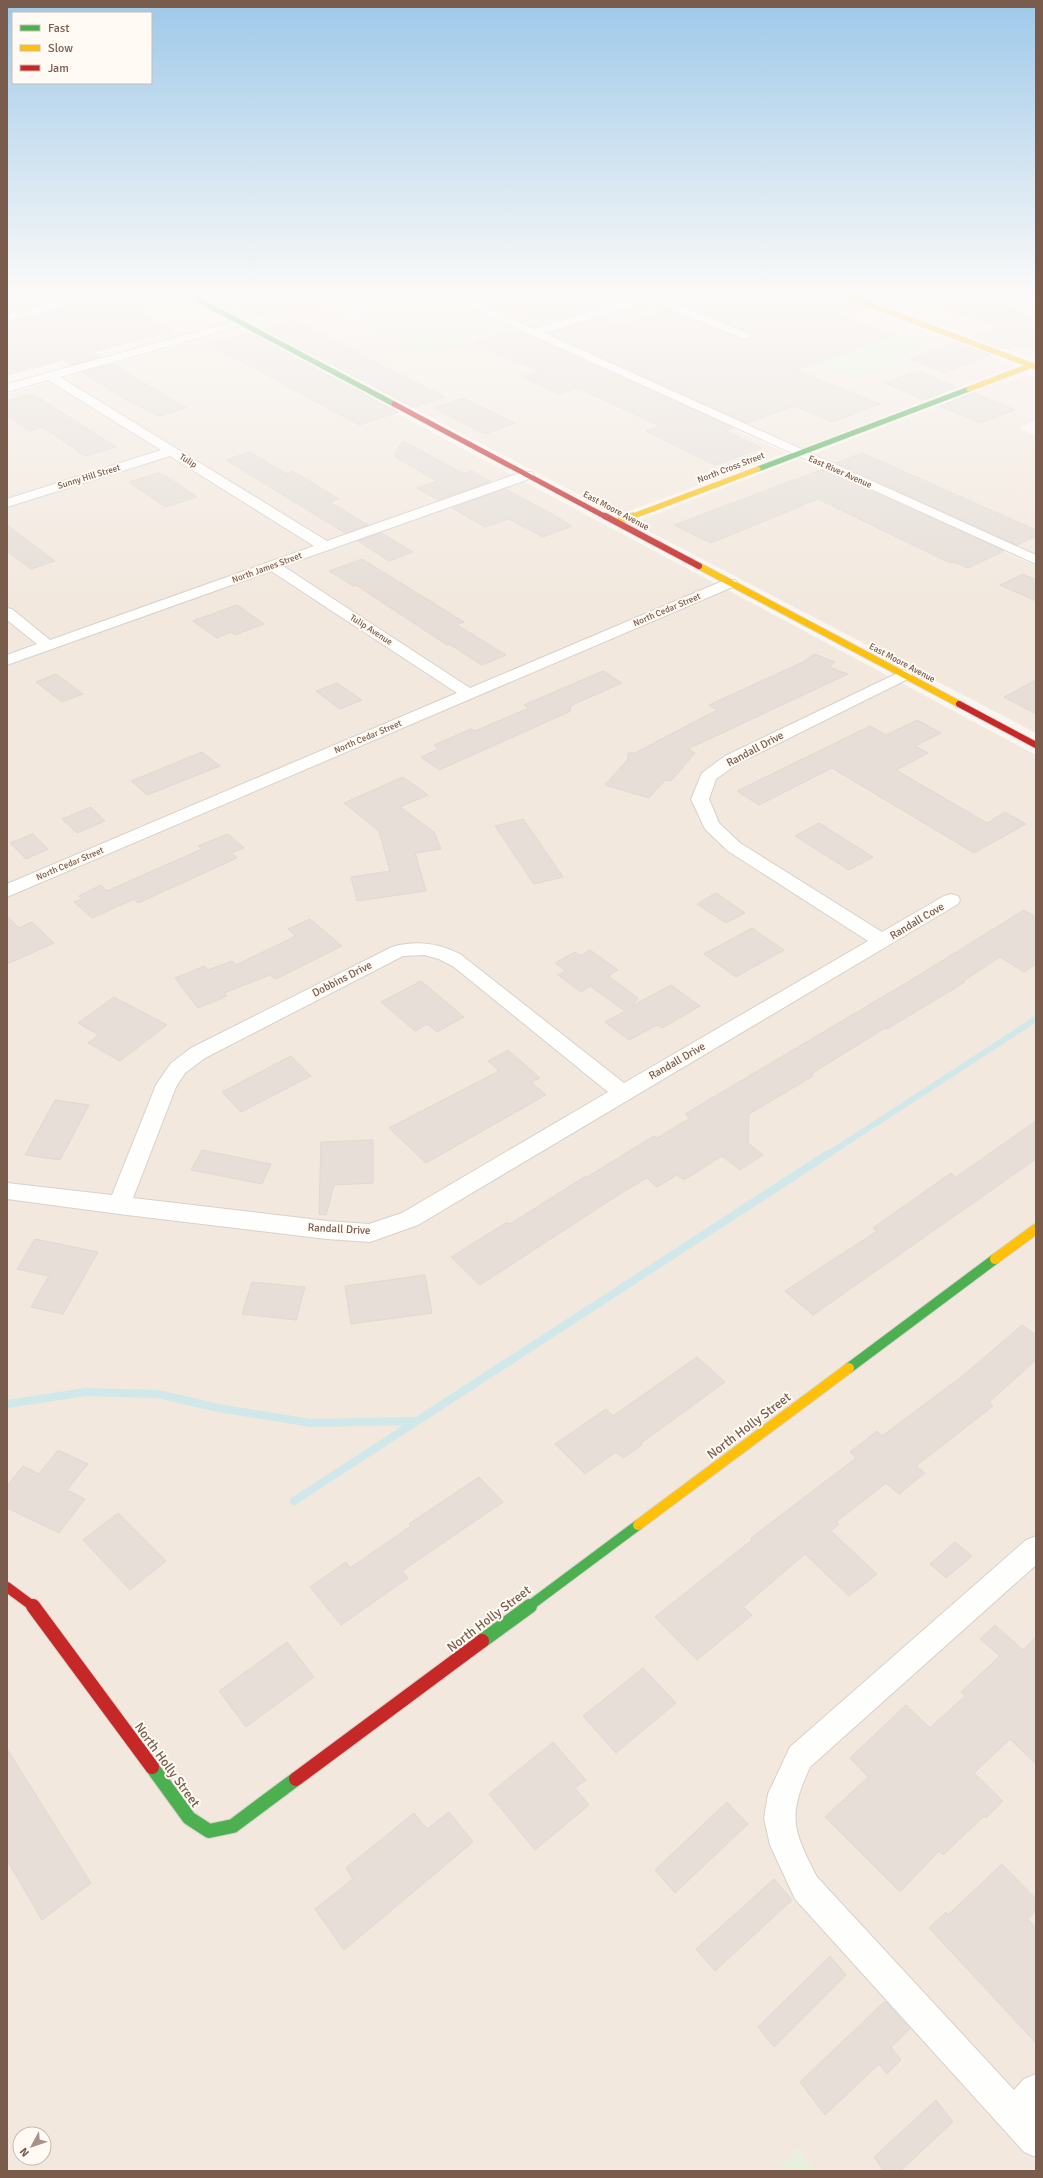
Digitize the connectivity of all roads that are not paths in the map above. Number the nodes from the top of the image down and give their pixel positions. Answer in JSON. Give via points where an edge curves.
{"nodes":[{"id":1,"x":82,"y":396,"type":"edge"},
{"id":2,"x":377,"y":396,"type":"edge"},
{"id":3,"x":672,"y":396,"type":"edge"},
{"id":4,"x":953,"y":396,"type":"edge"},
{"id":5,"x":172,"y":451,"type":"junction"},
{"id":6,"x":799,"y":453,"type":"junction"},
{"id":7,"x":527,"y":475,"type":"junction"},
{"id":8,"x":7,"y":503,"type":"edge"},
{"id":9,"x":617,"y":522,"type":"junction"},
{"id":10,"x":326,"y":547,"type":"junction"},
{"id":11,"x":1036,"y":560,"type":"edge"},
{"id":12,"x":272,"y":566,"type":"junction"},
{"id":13,"x":730,"y":583,"type":"junction"},
{"id":14,"x":7,"y":612,"type":"edge"},
{"id":15,"x":48,"y":646,"type":"junction"},
{"id":16,"x":7,"y":660,"type":"edge"},
{"id":17,"x":904,"y":675,"type":"junction"},
{"id":18,"x":469,"y":694,"type":"junction"},
{"id":19,"x":1036,"y":745,"type":"edge"},
{"id":20,"x":7,"y":891,"type":"edge"},
{"id":21,"x":951,"y":900,"type":"dead end"},
{"id":22,"x":882,"y":941,"type":"junction"},
{"id":23,"x":623,"y":1093,"type":"junction"},
{"id":24,"x":7,"y":1191,"type":"edge"},
{"id":25,"x":119,"y":1206,"type":"junction"},
{"id":26,"x":1036,"y":1229,"type":"edge"},
{"id":27,"x":1036,"y":1548,"type":"edge"},
{"id":28,"x":7,"y":1587,"type":"edge"},
{"id":29,"x":1036,"y":2091,"type":"edge"},
{"id":30,"x":1014,"y":2116,"type":"junction"},
{"id":31,"x":1036,"y":2140,"type":"edge"}],
"edges":[{"from":1,"to":5,"type":"street","name":"Tulip"},
{"from":2,"to":7,"type":"street","name":"East Moore Avenue"},
{"from":3,"to":6,"type":"street","name":"East River Avenue"},
{"from":4,"to":6,"type":"street","name":"North Cross Street"},
{"from":5,"to":8,"type":"street","name":"Sunny Hill Street"},
{"from":5,"to":10,"type":"street","name":"Tulip"},
{"from":6,"to":9,"type":"street","name":"North Cross Street"},
{"from":6,"to":11,"type":"street","name":"East River Avenue"},
{"from":7,"to":9,"type":"street","name":"East Moore Avenue"},
{"from":7,"to":10,"type":"street","name":"North James Street"},
{"from":9,"to":13,"type":"street","name":"East Moore Avenue"},
{"from":10,"to":12,"type":"street","name":"North James Street"},
{"from":12,"to":15,"type":"street","name":"North James Street"},
{"from":12,"to":18,"type":"street","name":"Tulip Avenue"},
{"from":13,"to":17,"type":"street","name":"East Moore Avenue"},
{"from":13,"to":18,"type":"street","name":"North Cedar Street"},
{"from":14,"to":15,"type":"street"},
{"from":15,"to":16,"type":"street","name":"North James Street"},
{"from":17,"to":19,"type":"street","name":"East Moore Avenue"},
{"from":17,"to":22,"type":"street","name":"Randall Drive","via":[[731,760],[708,777],[700,799],[711,825],[734,847]]},
{"from":18,"to":20,"type":"street","name":"North Cedar Street"},
{"from":21,"to":22,"type":"street","name":"Randall Cove"},
{"from":22,"to":23,"type":"street","name":"Randall Drive"},
{"from":23,"to":25,"type":"street","name":"Randall Drive","via":[[410,1219],[370,1233]]},
{"from":23,"to":25,"type":"street","name":"Dobbins Drive","via":[[446,952],[421,948],[399,951],[198,1052],[178,1068],[166,1085]]},
{"from":24,"to":25,"type":"street","name":"Randall Drive"},
{"from":26,"to":28,"type":"street","name":"North Holly Street","via":[[233,1826],[209,1831],[189,1818],[35,1607]]},
{"from":27,"to":30,"type":"street","via":[[800,1757],[786,1786],[779,1818],[788,1851],[806,1888]]},
{"from":29,"to":30,"type":"street"},
{"from":30,"to":31,"type":"street"}]}
